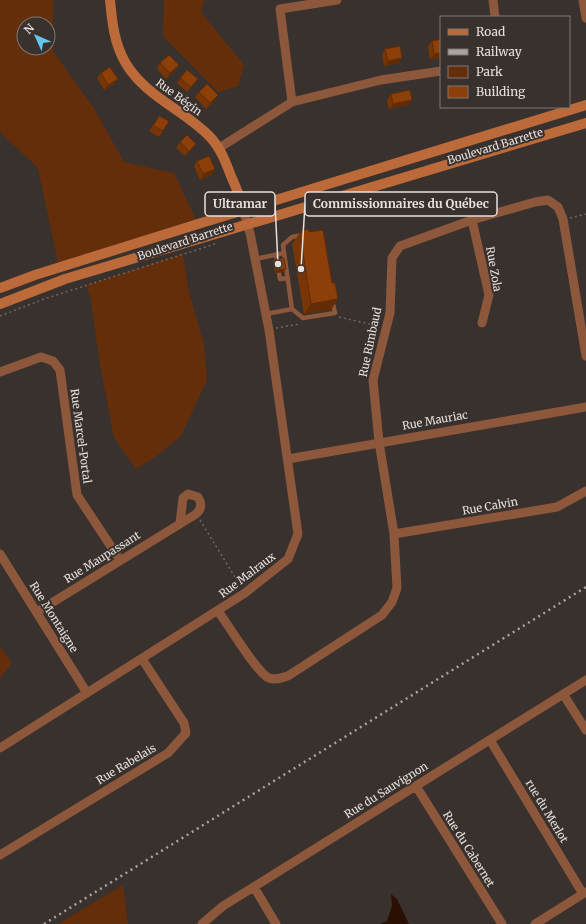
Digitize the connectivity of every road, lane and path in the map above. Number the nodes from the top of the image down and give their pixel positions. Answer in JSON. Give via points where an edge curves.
{"nodes":[{"id":1,"x":110,"y":0,"type":"edge"},
{"id":2,"x":337,"y":0,"type":"edge"},
{"id":3,"x":493,"y":0,"type":"edge"},
{"id":4,"x":583,"y":0,"type":"edge"},
{"id":5,"x":495,"y":16,"type":"edge"},
{"id":6,"x":586,"y":18,"type":"edge"},
{"id":7,"x":440,"y":71,"type":"edge"},
{"id":8,"x":292,"y":102,"type":"junction"},
{"id":9,"x":586,"y":105,"type":"edge"},
{"id":10,"x":586,"y":123,"type":"edge"},
{"id":11,"x":218,"y":148,"type":"junction"},
{"id":12,"x":243,"y":210,"type":"junction"},
{"id":13,"x":586,"y":214,"type":"edge"},
{"id":14,"x":563,"y":219,"type":"junction"},
{"id":15,"x":472,"y":220,"type":"junction"},
{"id":16,"x":248,"y":225,"type":"junction"},
{"id":17,"x":305,"y":235,"type":"edge"},
{"id":18,"x":220,"y":242,"type":"dead end"},
{"id":19,"x":284,"y":253,"type":"junction"},
{"id":20,"x":276,"y":254,"type":"junction"},
{"id":21,"x":255,"y":259,"type":"junction"},
{"id":22,"x":288,"y":278,"type":"junction"},
{"id":23,"x":0,"y":288,"type":"edge"},
{"id":24,"x":332,"y":295,"type":"edge"},
{"id":25,"x":0,"y":304,"type":"edge"},
{"id":26,"x":292,"y":310,"type":"junction"},
{"id":27,"x":266,"y":314,"type":"junction"},
{"id":28,"x":0,"y":316,"type":"edge"},
{"id":29,"x":338,"y":316,"type":"dead end"},
{"id":30,"x":582,"y":316,"type":"edge"},
{"id":31,"x":482,"y":323,"type":"dead end"},
{"id":32,"x":300,"y":324,"type":"dead end"},
{"id":33,"x":386,"y":328,"type":"junction"},
{"id":34,"x":269,"y":330,"type":"junction"},
{"id":35,"x":586,"y":356,"type":"edge"},
{"id":36,"x":0,"y":372,"type":"edge"},
{"id":37,"x":586,"y":407,"type":"edge"},
{"id":38,"x":379,"y":442,"type":"junction"},
{"id":39,"x":288,"y":459,"type":"junction"},
{"id":40,"x":586,"y":491,"type":"edge"},
{"id":41,"x":196,"y":514,"type":"junction"},
{"id":42,"x":180,"y":523,"type":"junction"},
{"id":43,"x":394,"y":534,"type":"junction"},
{"id":44,"x":1,"y":559,"type":"edge"},
{"id":45,"x":120,"y":560,"type":"junction"},
{"id":46,"x":245,"y":594,"type":"junction"},
{"id":47,"x":218,"y":611,"type":"junction"},
{"id":48,"x":37,"y":612,"type":"junction"},
{"id":49,"x":142,"y":659,"type":"junction"},
{"id":50,"x":586,"y":680,"type":"edge"},
{"id":51,"x":87,"y":693,"type":"junction"},
{"id":52,"x":563,"y":694,"type":"junction"},
{"id":53,"x":586,"y":730,"type":"edge"},
{"id":54,"x":490,"y":740,"type":"junction"},
{"id":55,"x":0,"y":748,"type":"edge"},
{"id":56,"x":416,"y":786,"type":"junction"},
{"id":57,"x":0,"y":855,"type":"edge"},
{"id":58,"x":254,"y":887,"type":"junction"},
{"id":59,"x":585,"y":893,"type":"edge"},
{"id":60,"x":202,"y":924,"type":"edge"},
{"id":61,"x":276,"y":924,"type":"edge"},
{"id":62,"x":502,"y":924,"type":"edge"},
{"id":63,"x":535,"y":924,"type":"edge"}],
"edges":[{"from":1,"to":11,"type":"main road","name":"Rue Bégin","via":[[114,35],[125,62],[142,85],[198,125]]},
{"from":2,"to":8,"type":"street","via":[[280,9]]},
{"from":3,"to":5,"type":"street"},
{"from":4,"to":6,"type":"street"},
{"from":7,"to":8,"type":"street","via":[[381,80]]},
{"from":8,"to":11,"type":"street"},
{"from":9,"to":12,"type":"main road","name":"Boulevard Barrette"},
{"from":10,"to":16,"type":"main road","name":"Boulevard Barrette"},
{"from":11,"to":12,"type":"main road","name":"Rue Bégin","via":[[242,200]]},
{"from":12,"to":16,"type":"street","name":"Rue Malraux"},
{"from":12,"to":23,"type":"main road","name":"Boulevard Barrette"},
{"from":13,"to":14,"type":"path"},
{"from":14,"to":15,"type":"street","name":"Rue Rimbaud","via":[[558,207],[548,200]]},
{"from":14,"to":30,"type":"street","name":"Rue Rimbaud"},
{"from":15,"to":31,"type":"street","name":"Rue Zola","via":[[489,294]]},
{"from":15,"to":33,"type":"street","name":"Rue Rimbaud","via":[[400,246],[392,258],[390,313]]},
{"from":16,"to":21,"type":"street","name":"Rue Malraux"},
{"from":16,"to":25,"type":"main road","name":"Boulevard Barrette","via":[[65,280]]},
{"from":17,"to":19,"type":"lane","via":[[292,237],[283,245]]},
{"from":18,"to":28,"type":"path","name":"Boulevard Barrette","via":[[44,299]]},
{"from":19,"to":20,"type":"lane"},
{"from":19,"to":22,"type":"lane"},
{"from":20,"to":21,"type":"lane"},
{"from":20,"to":22,"type":"lane","via":[[280,279]]},
{"from":21,"to":27,"type":"street","name":"Rue Malraux"},
{"from":22,"to":26,"type":"lane"},
{"from":24,"to":26,"type":"lane","via":[[335,313],[303,318]]},
{"from":26,"to":27,"type":"lane"},
{"from":27,"to":34,"type":"street","name":"Rue Malraux"},
{"from":29,"to":33,"type":"path"},
{"from":30,"to":35,"type":"street","name":"Rue Rimbaud"},
{"from":32,"to":34,"type":"path"},
{"from":33,"to":38,"type":"street","name":"Rue Rimbaud","via":[[373,380]]},
{"from":34,"to":39,"type":"street","name":"Rue Malraux"},
{"from":36,"to":45,"type":"street","name":"Rue Marcel-Portal","via":[[40,358],[53,361],[60,370],[77,495]]},
{"from":37,"to":38,"type":"street","name":"Rue Mauriac"},
{"from":38,"to":39,"type":"street","name":"Rue Mauriac"},
{"from":38,"to":43,"type":"street","name":"Rue Rimbaud"},
{"from":39,"to":46,"type":"street","name":"Rue Malraux","via":[[298,534],[288,559]]},
{"from":40,"to":43,"type":"street","name":"Rue Calvin","via":[[557,507]]},
{"from":41,"to":42,"type":"street","name":"Rue Maupassant"},
{"from":41,"to":42,"type":"street","via":[[201,508],[201,501],[198,497],[188,494],[183,498]]},
{"from":41,"to":46,"type":"path"},
{"from":42,"to":45,"type":"street","name":"Rue Maupassant"},
{"from":43,"to":47,"type":"street","name":"Rue Rimbaud","via":[[397,588],[392,602],[382,615],[288,676],[277,680],[267,678]]},
{"from":44,"to":48,"type":"street","name":"Rue Montaigne"},
{"from":45,"to":48,"type":"street","name":"Rue Maupassant"},
{"from":46,"to":47,"type":"street","name":"Rue Malraux"},
{"from":47,"to":49,"type":"street","name":"Rue Malraux"},
{"from":48,"to":51,"type":"street","name":"Rue Montaigne"},
{"from":49,"to":51,"type":"street","name":"Rue Malraux"},
{"from":49,"to":57,"type":"street","name":"Rue Rabelais","via":[[184,723],[186,733],[168,753]]},
{"from":50,"to":52,"type":"street","name":"Rue du Sauvignon"},
{"from":51,"to":55,"type":"street","name":"Rue Malraux"},
{"from":52,"to":53,"type":"street"},
{"from":52,"to":54,"type":"street","name":"Rue du Sauvignon"},
{"from":54,"to":56,"type":"street","name":"Rue du Sauvignon"},
{"from":54,"to":59,"type":"street","name":"rue du Merlot"},
{"from":56,"to":58,"type":"street","name":"Rue du Sauvignon"},
{"from":56,"to":62,"type":"street","name":"Rue du Cabernet"},
{"from":58,"to":60,"type":"street","name":"Rue du Sauvignon","via":[[223,906]]},
{"from":58,"to":61,"type":"street"},
{"from":59,"to":63,"type":"street"}]}
